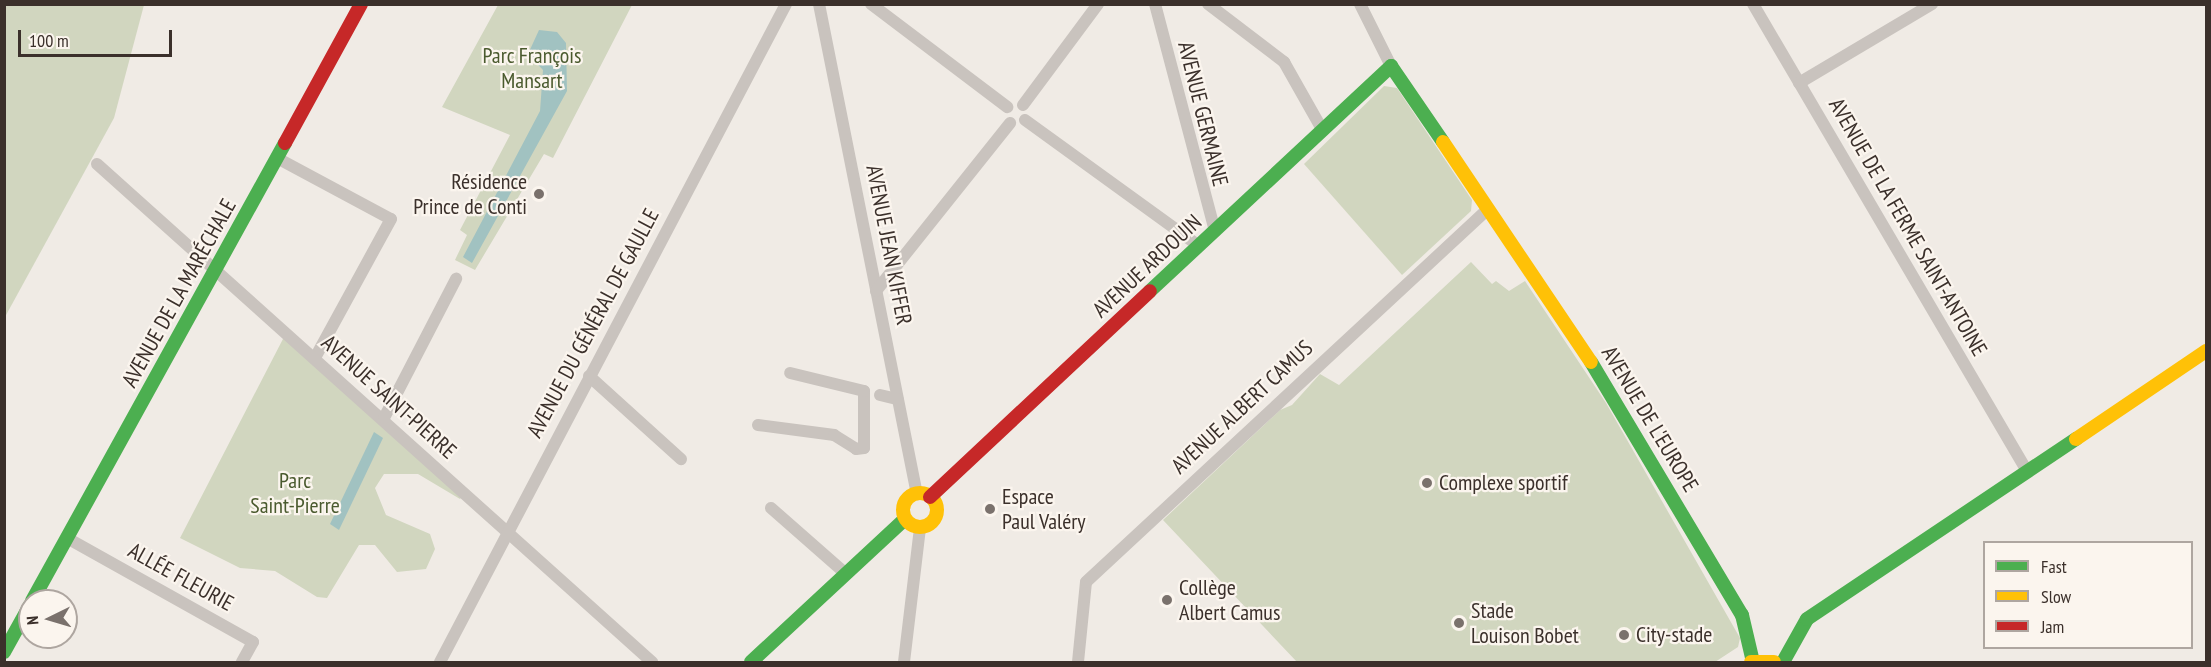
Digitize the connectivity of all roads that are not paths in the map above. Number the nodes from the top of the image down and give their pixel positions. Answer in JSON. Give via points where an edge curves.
{"nodes":[{"id":1,"x":361,"y":4,"type":"edge"},
{"id":2,"x":786,"y":4,"type":"edge"},
{"id":3,"x":819,"y":4,"type":"edge"},
{"id":4,"x":871,"y":4,"type":"edge"},
{"id":5,"x":1098,"y":4,"type":"edge"},
{"id":6,"x":1155,"y":4,"type":"edge"},
{"id":7,"x":1208,"y":4,"type":"edge"},
{"id":8,"x":1360,"y":4,"type":"edge"},
{"id":9,"x":1753,"y":4,"type":"edge"},
{"id":10,"x":1932,"y":4,"type":"edge"},
{"id":11,"x":1392,"y":66,"type":"junction"},
{"id":12,"x":1799,"y":82,"type":"junction"},
{"id":13,"x":1023,"y":105,"type":"junction"},
{"id":14,"x":1007,"y":107,"type":"junction"},
{"id":15,"x":1025,"y":120,"type":"junction"},
{"id":16,"x":1010,"y":123,"type":"junction"},
{"id":17,"x":1323,"y":131,"type":"junction"},
{"id":18,"x":277,"y":159,"type":"junction"},
{"id":19,"x":97,"y":164,"type":"dead end"},
{"id":20,"x":1488,"y":209,"type":"junction"},
{"id":21,"x":1215,"y":231,"type":"junction"},
{"id":22,"x":1199,"y":246,"type":"junction"},
{"id":23,"x":213,"y":273,"type":"junction"},
{"id":24,"x":456,"y":279,"type":"dead end"},
{"id":25,"x":876,"y":291,"type":"junction"},
{"id":26,"x":2206,"y":351,"type":"edge"},
{"id":27,"x":315,"y":358,"type":"junction"},
{"id":28,"x":790,"y":373,"type":"dead end"},
{"id":29,"x":589,"y":376,"type":"junction"},
{"id":30,"x":880,"y":395,"type":"dead end"},
{"id":31,"x":898,"y":399,"type":"junction"},
{"id":32,"x":384,"y":418,"type":"junction"},
{"id":33,"x":758,"y":425,"type":"dead end"},
{"id":34,"x":681,"y":459,"type":"dead end"},
{"id":35,"x":2027,"y":471,"type":"junction"},
{"id":36,"x":924,"y":495,"type":"junction"},
{"id":37,"x":771,"y":508,"type":"dead end"},
{"id":38,"x":912,"y":524,"type":"junction"},
{"id":39,"x":508,"y":533,"type":"junction"},
{"id":40,"x":68,"y":538,"type":"junction"},
{"id":41,"x":846,"y":574,"type":"junction"},
{"id":42,"x":39,"y":589,"type":"edge"},
{"id":43,"x":18,"y":627,"type":"edge"},
{"id":44,"x":4,"y":652,"type":"edge"},
{"id":45,"x":4,"y":659,"type":"edge"},
{"id":46,"x":1752,"y":662,"type":"edge"},
{"id":47,"x":11,"y":663,"type":"edge"},
{"id":48,"x":242,"y":663,"type":"edge"},
{"id":49,"x":440,"y":663,"type":"edge"},
{"id":50,"x":652,"y":663,"type":"edge"},
{"id":51,"x":751,"y":663,"type":"edge"},
{"id":52,"x":762,"y":663,"type":"edge"},
{"id":53,"x":904,"y":663,"type":"edge"},
{"id":54,"x":1078,"y":663,"type":"edge"},
{"id":55,"x":1774,"y":663,"type":"edge"},
{"id":56,"x":1783,"y":663,"type":"edge"}],
"edges":[{"from":1,"to":18,"type":"street","name":"AVENUE DE LA MARÉCHALE"},
{"from":2,"to":29,"type":"street","name":"AVENUE DU GÉNÉRAL DE GAULLE"},
{"from":3,"to":25,"type":"street","name":"AVENUE JEAN KIFFER"},
{"from":4,"to":14,"type":"street"},
{"from":5,"to":13,"type":"street"},
{"from":6,"to":21,"type":"street","name":"AVENUE GERMAINE"},
{"from":7,"to":17,"type":"street","via":[[1284,62]]},
{"from":8,"to":11,"type":"street"},
{"from":9,"to":12,"type":"street","name":"AVENUE DE LA FERME SAINT-ANTOINE"},
{"from":10,"to":12,"type":"street"},
{"from":11,"to":17,"type":"street","name":"AVENUE ARDOUIN"},
{"from":11,"to":20,"type":"street","name":"AVENUE DE L'EUROPE"},
{"from":12,"to":35,"type":"street","name":"AVENUE DE LA FERME SAINT-ANTOINE"},
{"from":13,"to":14,"type":"street"},
{"from":13,"to":15,"type":"street"},
{"from":14,"to":16,"type":"street"},
{"from":15,"to":16,"type":"street"},
{"from":15,"to":22,"type":"street"},
{"from":16,"to":25,"type":"street"},
{"from":17,"to":21,"type":"street","name":"AVENUE ARDOUIN"},
{"from":18,"to":23,"type":"street","name":"AVENUE DE LA MARÉCHALE"},
{"from":18,"to":27,"type":"street","via":[[392,219]]},
{"from":19,"to":23,"type":"street","name":"AVENUE SAINT-PIERRE"},
{"from":20,"to":46,"type":"street","name":"AVENUE DE L'EUROPE","via":[[1625,413],[1742,615]]},
{"from":20,"to":54,"type":"street","name":"AVENUE ALBERT CAMUS","via":[[1086,582]]},
{"from":21,"to":22,"type":"street","name":"AVENUE ARDOUIN"},
{"from":22,"to":36,"type":"street","name":"AVENUE ARDOUIN"},
{"from":23,"to":27,"type":"street","name":"AVENUE SAINT-PIERRE"},
{"from":23,"to":40,"type":"street","name":"AVENUE DE LA MARÉCHALE"},
{"from":24,"to":32,"type":"street"},
{"from":25,"to":31,"type":"street","name":"AVENUE JEAN KIFFER"},
{"from":26,"to":35,"type":"street"},
{"from":27,"to":32,"type":"street","name":"AVENUE SAINT-PIERRE"},
{"from":28,"to":33,"type":"street","via":[[864,391],[864,448],[856,449],[834,435]]},
{"from":29,"to":34,"type":"street"},
{"from":29,"to":39,"type":"street","name":"AVENUE DU GÉNÉRAL DE GAULLE"},
{"from":30,"to":31,"type":"street"},
{"from":31,"to":36,"type":"street","name":"AVENUE JEAN KIFFER"},
{"from":32,"to":39,"type":"street","name":"AVENUE SAINT-PIERRE"},
{"from":35,"to":56,"type":"street","via":[[1807,619]]},
{"from":36,"to":38,"type":"street","via":[[905,503]]},
{"from":36,"to":38,"type":"street","via":[[936,516]]},
{"from":37,"to":41,"type":"street"},
{"from":38,"to":41,"type":"street"},
{"from":38,"to":52,"type":"street"},
{"from":38,"to":53,"type":"street"},
{"from":39,"to":49,"type":"street","name":"AVENUE DU GÉNÉRAL DE GAULLE"},
{"from":39,"to":50,"type":"street","name":"AVENUE SAINT-PIERRE"},
{"from":40,"to":42,"type":"street","name":"AVENUE DE LA MARÉCHALE"},
{"from":40,"to":48,"type":"street","name":"ALLÉE FLEURIE","via":[[253,642]]},
{"from":41,"to":51,"type":"street"},
{"from":43,"to":44,"type":"street"},
{"from":45,"to":47,"type":"street"},
{"from":46,"to":55,"type":"street"}]}
